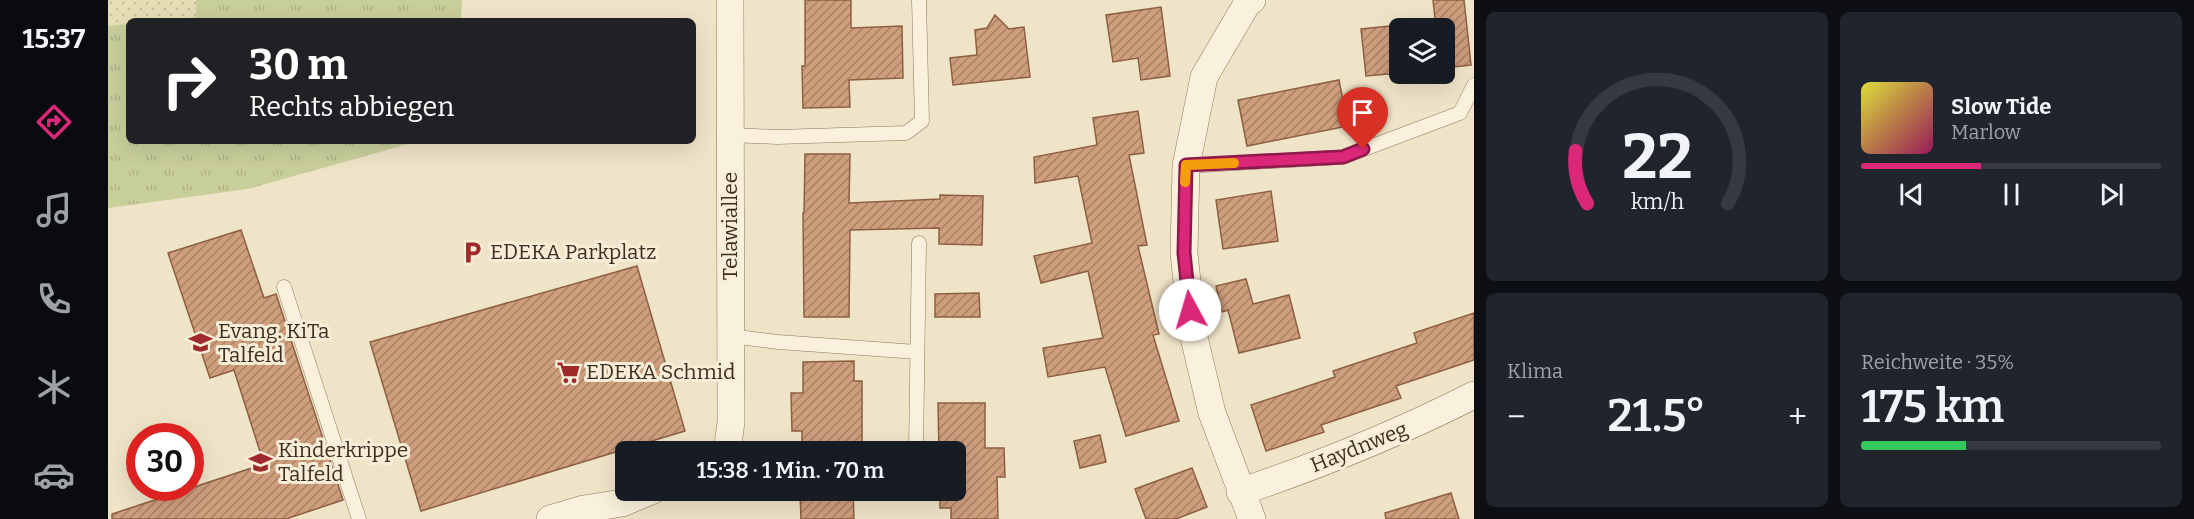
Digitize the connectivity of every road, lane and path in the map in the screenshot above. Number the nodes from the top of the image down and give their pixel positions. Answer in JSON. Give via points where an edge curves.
{"nodes":[{"id":1,"x":730,"y":0,"type":"edge"},
{"id":2,"x":919,"y":0,"type":"edge"},
{"id":3,"x":1249,"y":1,"type":"edge"},
{"id":4,"x":1474,"y":85,"type":"edge"},
{"id":5,"x":731,"y":135,"type":"junction"},
{"id":6,"x":1186,"y":165,"type":"junction"},
{"id":7,"x":919,"y":243,"type":"dead end"},
{"id":8,"x":284,"y":287,"type":"dead end"},
{"id":9,"x":730,"y":336,"type":"junction"},
{"id":10,"x":917,"y":352,"type":"junction"},
{"id":11,"x":1474,"y":395,"type":"edge"},
{"id":12,"x":728,"y":441,"type":"edge"},
{"id":13,"x":916,"y":441,"type":"edge"},
{"id":14,"x":1240,"y":492,"type":"junction"},
{"id":15,"x":636,"y":501,"type":"edge"},
{"id":16,"x":621,"y":511,"type":"edge"},
{"id":17,"x":359,"y":519,"type":"edge"},
{"id":18,"x":550,"y":519,"type":"edge"},
{"id":19,"x":1252,"y":519,"type":"edge"}],
"edges":[{"from":1,"to":5,"type":"street","name":"Telawiallee"},
{"from":2,"to":5,"type":"lane","via":[[922,121],[906,133]]},
{"from":3,"to":6,"type":"street","via":[[1204,77]]},
{"from":4,"to":6,"type":"lane","via":[[1460,113],[1343,157]]},
{"from":5,"to":9,"type":"street","name":"Telawiallee"},
{"from":6,"to":14,"type":"street","via":[[1184,253],[1192,329],[1212,413]]},
{"from":7,"to":10,"type":"lane"},
{"from":8,"to":17,"type":"lane"},
{"from":9,"to":10,"type":"lane"},
{"from":9,"to":12,"type":"street","name":"Telawiallee"},
{"from":10,"to":13,"type":"lane"},
{"from":11,"to":14,"type":"street","name":"Haydnweg","via":[[1353,451]]},
{"from":14,"to":19,"type":"street"},
{"from":15,"to":16,"type":"street"},
{"from":16,"to":18,"type":"street","via":[[584,509]]}]}
